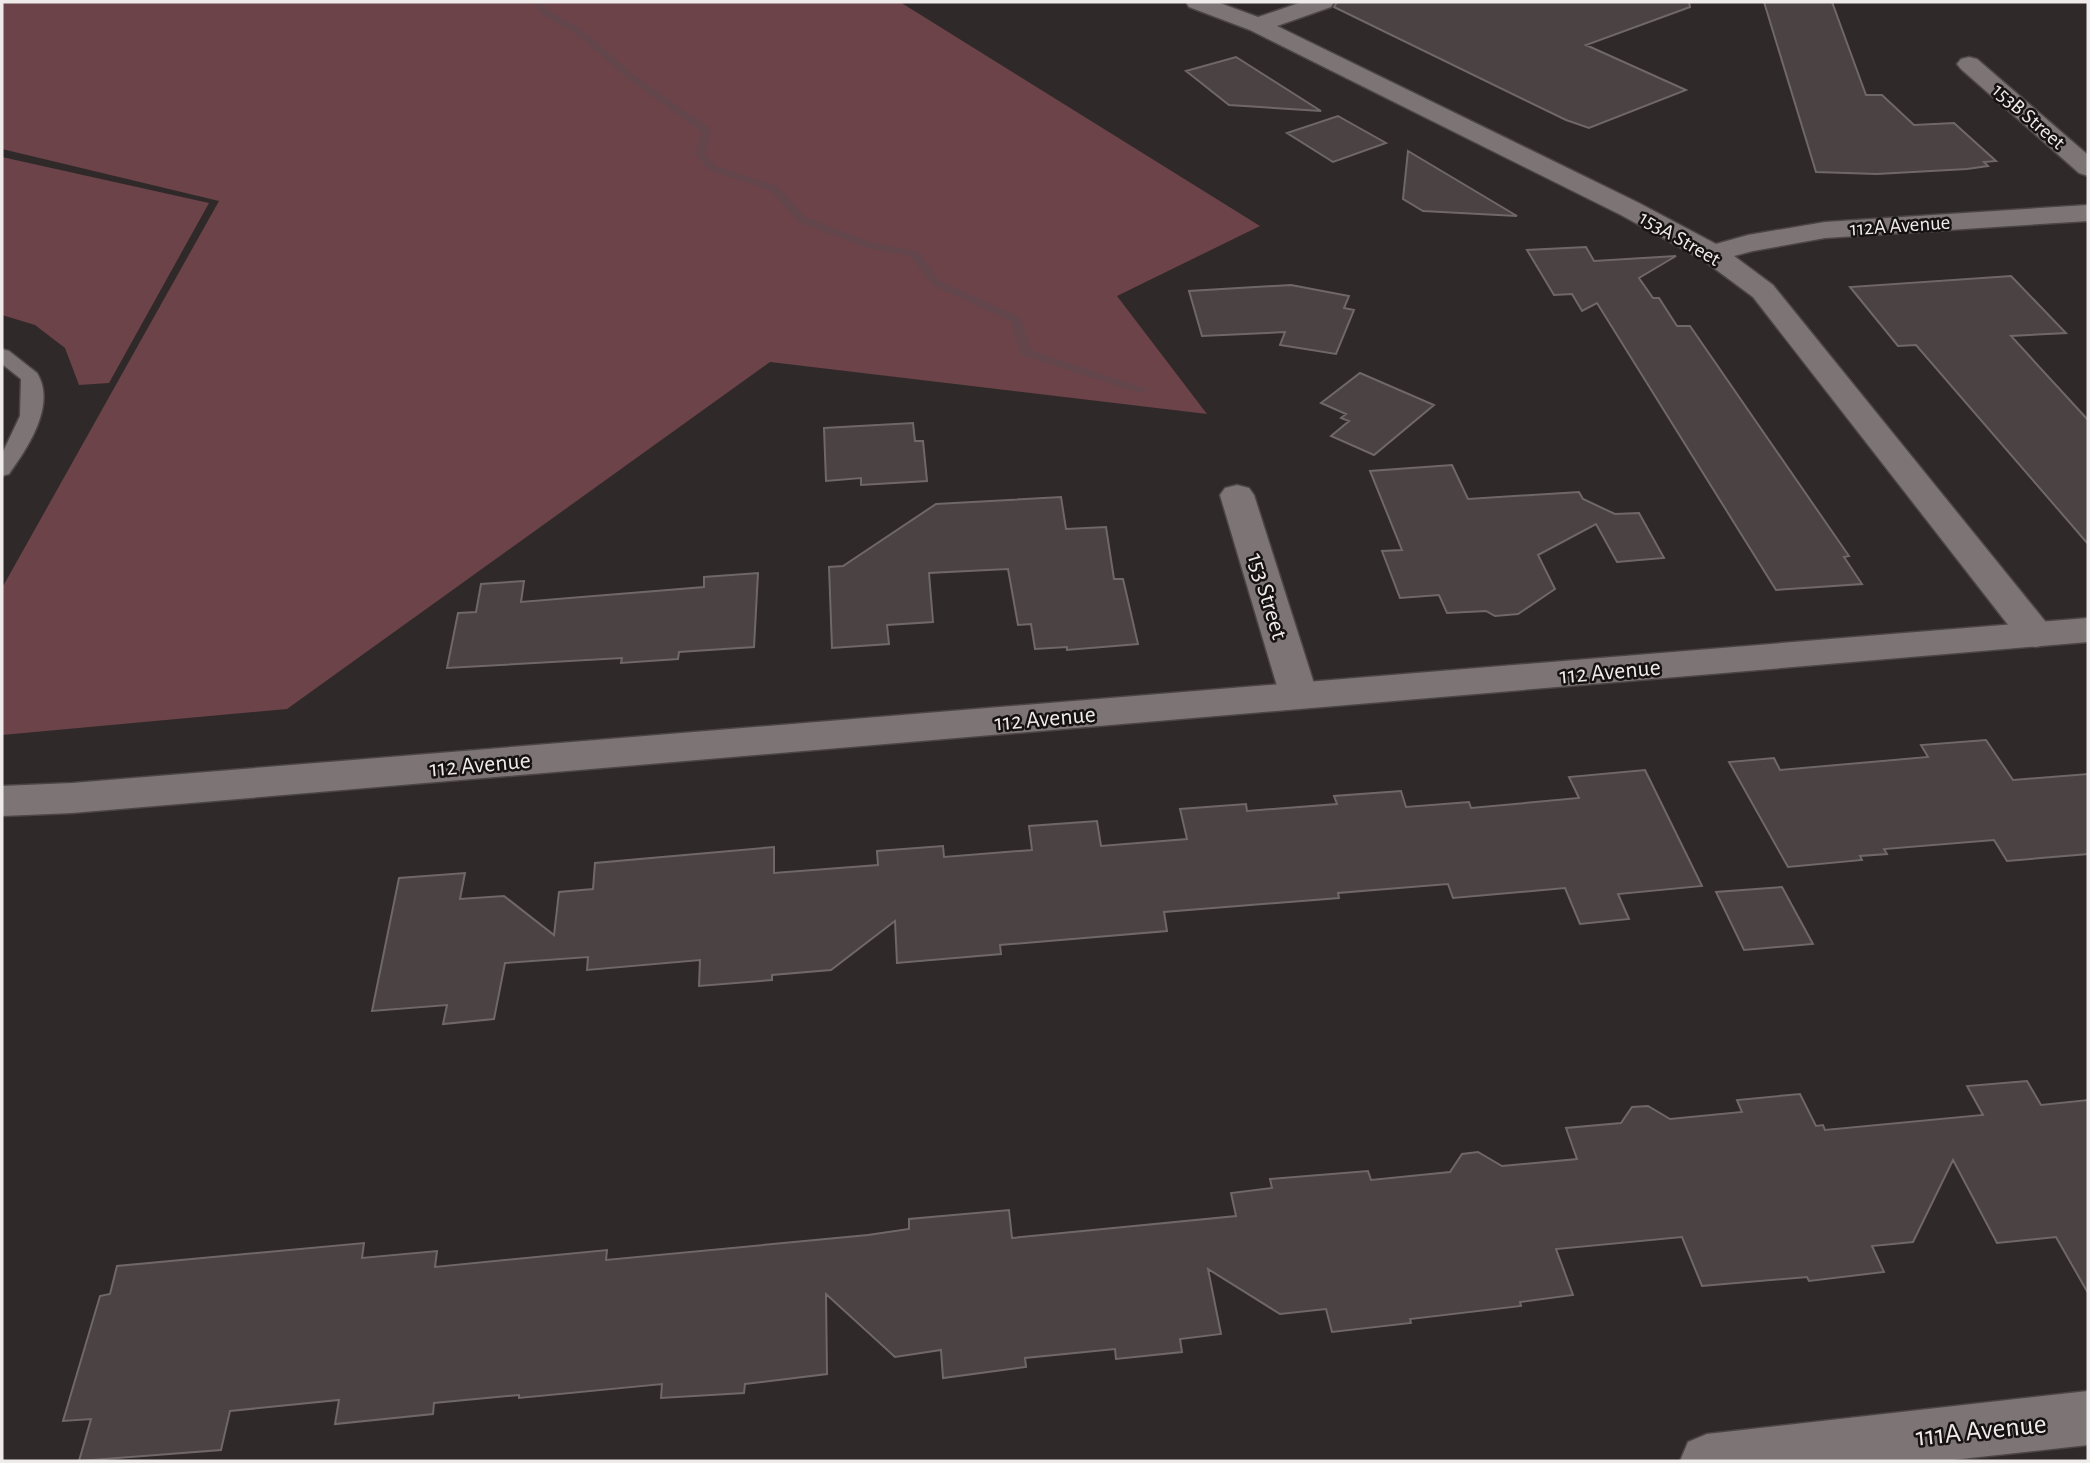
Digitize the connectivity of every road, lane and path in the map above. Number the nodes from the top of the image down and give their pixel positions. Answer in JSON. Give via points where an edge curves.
{"nodes":[{"id":1,"x":1197,"y":2,"type":"edge"},
{"id":2,"x":1323,"y":2,"type":"edge"},
{"id":3,"x":1258,"y":25,"type":"junction"},
{"id":4,"x":1969,"y":64,"type":"dead end"},
{"id":5,"x":2088,"y":168,"type":"edge"},
{"id":6,"x":2088,"y":213,"type":"edge"},
{"id":7,"x":1713,"y":254,"type":"junction"},
{"id":8,"x":2,"y":355,"type":"edge"},
{"id":9,"x":2,"y":470,"type":"edge"},
{"id":10,"x":1237,"y":495,"type":"dead end"},
{"id":11,"x":2088,"y":631,"type":"edge"},
{"id":12,"x":2036,"y":635,"type":"junction"},
{"id":13,"x":1299,"y":696,"type":"junction"},
{"id":14,"x":2,"y":801,"type":"edge"},
{"id":15,"x":2088,"y":1418,"type":"edge"},
{"id":16,"x":1707,"y":1461,"type":"edge"}],
"edges":[{"from":1,"to":3,"type":"street","name":"153A Street"},
{"from":2,"to":3,"type":"street"},
{"from":3,"to":7,"type":"street","name":"153A Street"},
{"from":4,"to":5,"type":"street","name":"153B Street"},
{"from":6,"to":7,"type":"street","name":"112A Avenue","via":[[1825,230]]},
{"from":7,"to":12,"type":"street","name":"153A Street","via":[[1763,291]]},
{"from":8,"to":9,"type":"lane","via":[[30,377],[35,398],[28,426]]},
{"from":10,"to":13,"type":"street","name":"153 Street"},
{"from":11,"to":12,"type":"street","name":"112 Avenue"},
{"from":12,"to":13,"type":"street","name":"112 Avenue"},
{"from":13,"to":14,"type":"street","name":"112 Avenue"},
{"from":15,"to":16,"type":"street","name":"111A Avenue"}]}
